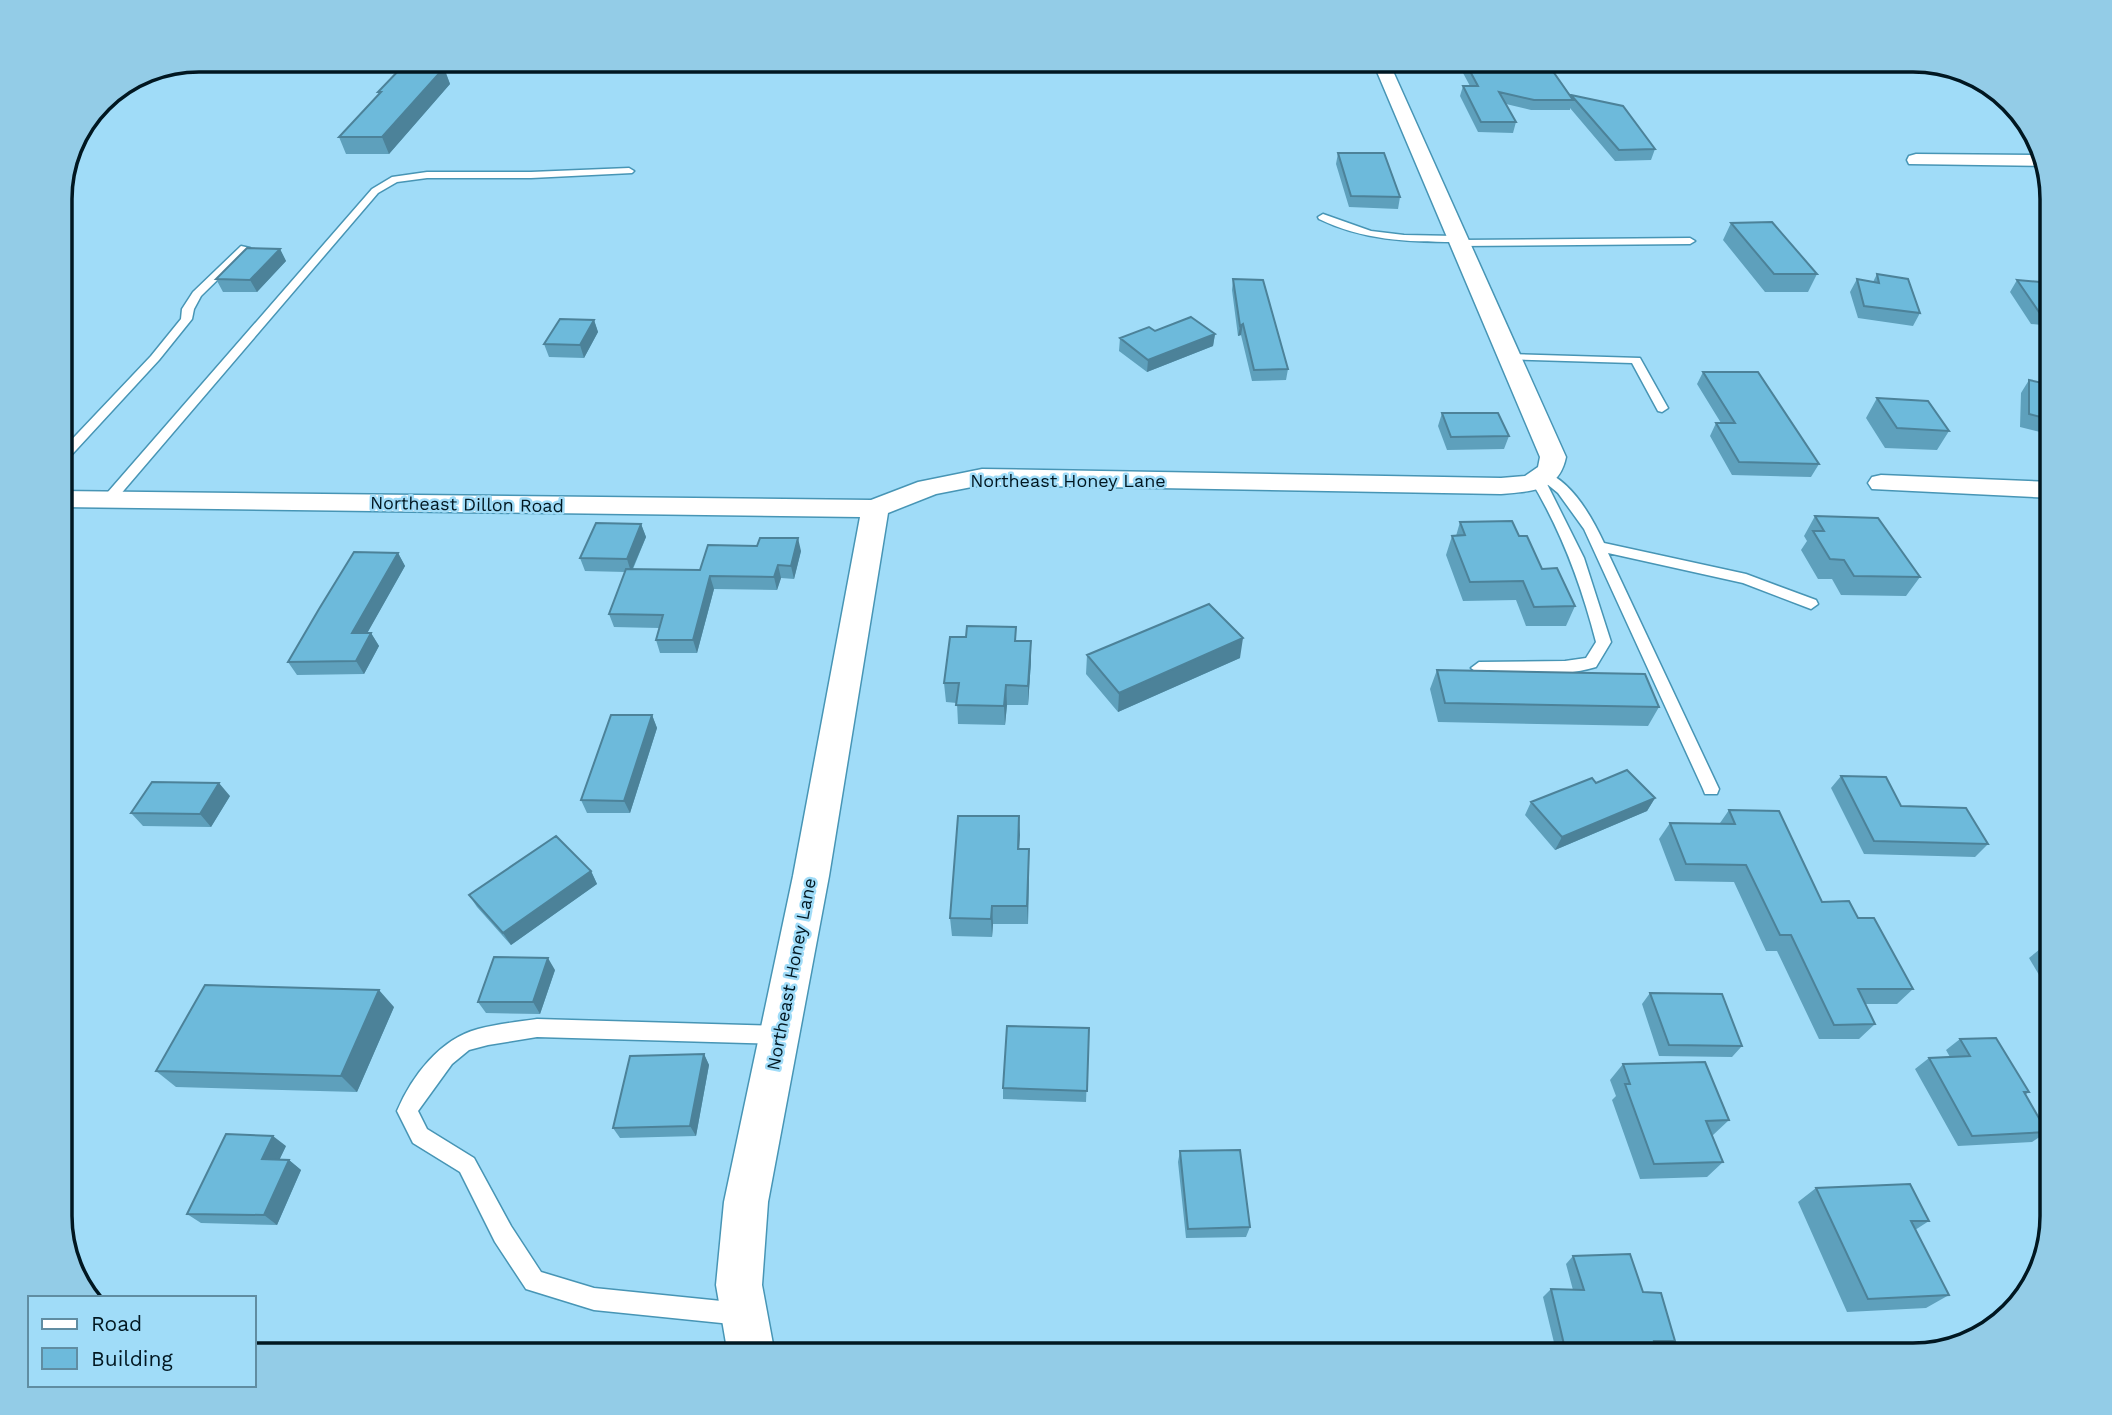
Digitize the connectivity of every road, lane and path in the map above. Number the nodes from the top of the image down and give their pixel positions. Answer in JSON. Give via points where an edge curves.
{"nodes":[{"id":1,"x":1385,"y":72,"type":"edge"},
{"id":2,"x":1916,"y":160,"type":"dead end"},
{"id":3,"x":2035,"y":161,"type":"edge"},
{"id":4,"x":629,"y":171,"type":"dead end"},
{"id":5,"x":1323,"y":217,"type":"dead end"},
{"id":6,"x":1457,"y":241,"type":"junction"},
{"id":7,"x":1690,"y":241,"type":"dead end"},
{"id":8,"x":245,"y":248,"type":"edge"},
{"id":9,"x":1508,"y":357,"type":"junction"},
{"id":10,"x":1662,"y":408,"type":"dead end"},
{"id":11,"x":72,"y":446,"type":"edge"},
{"id":12,"x":1540,"y":477,"type":"junction"},
{"id":13,"x":1881,"y":483,"type":"dead end"},
{"id":14,"x":2040,"y":489,"type":"edge"},
{"id":15,"x":72,"y":499,"type":"edge"},
{"id":16,"x":108,"y":499,"type":"junction"},
{"id":17,"x":875,"y":509,"type":"junction"},
{"id":18,"x":1599,"y":546,"type":"junction"},
{"id":19,"x":1811,"y":604,"type":"dead end"},
{"id":20,"x":1479,"y":668,"type":"edge"},
{"id":21,"x":1711,"y":789,"type":"dead end"},
{"id":22,"x":779,"y":1035,"type":"junction"},
{"id":23,"x":744,"y":1314,"type":"junction"},
{"id":24,"x":748,"y":1343,"type":"edge"}],
"edges":[{"from":1,"to":6,"type":"street"},
{"from":2,"to":3,"type":"street"},
{"from":4,"to":16,"type":"lane","via":[[427,175],[396,179],[375,191]]},
{"from":5,"to":6,"type":"lane","via":[[1345,229]]},
{"from":6,"to":7,"type":"lane"},
{"from":6,"to":9,"type":"street"},
{"from":8,"to":11,"type":"lane","via":[[197,294],[186,319],[155,358]]},
{"from":9,"to":10,"type":"lane","via":[[1636,360]]},
{"from":9,"to":12,"type":"street","via":[[1553,457],[1550,471]]},
{"from":12,"to":17,"type":"street","name":"Northeast Honey Lane","via":[[1532,483],[1501,486],[982,477],[911,491]]},
{"from":12,"to":18,"type":"lane","via":[[1563,490],[1578,507]]},
{"from":12,"to":20,"type":"lane","via":[[1576,552],[1604,642],[1591,663]]},
{"from":13,"to":14,"type":"street"},
{"from":15,"to":16,"type":"street","name":"Northeast Dillon Road"},
{"from":16,"to":17,"type":"street","name":"Northeast Dillon Road"},
{"from":17,"to":22,"type":"street","name":"Northeast Honey Lane"},
{"from":18,"to":19,"type":"lane","via":[[1746,579]]},
{"from":18,"to":21,"type":"lane"},
{"from":22,"to":23,"type":"street","name":"Northeast Honey Lane","via":[[746,1202],[739,1285]]},
{"from":22,"to":23,"type":"lane","via":[[537,1028],[500,1035],[463,1043],[432,1070],[407,1111],[419,1136],[467,1165],[534,1281],[594,1299]]},
{"from":23,"to":24,"type":"street","name":"Northeast Honey Lane"}]}
